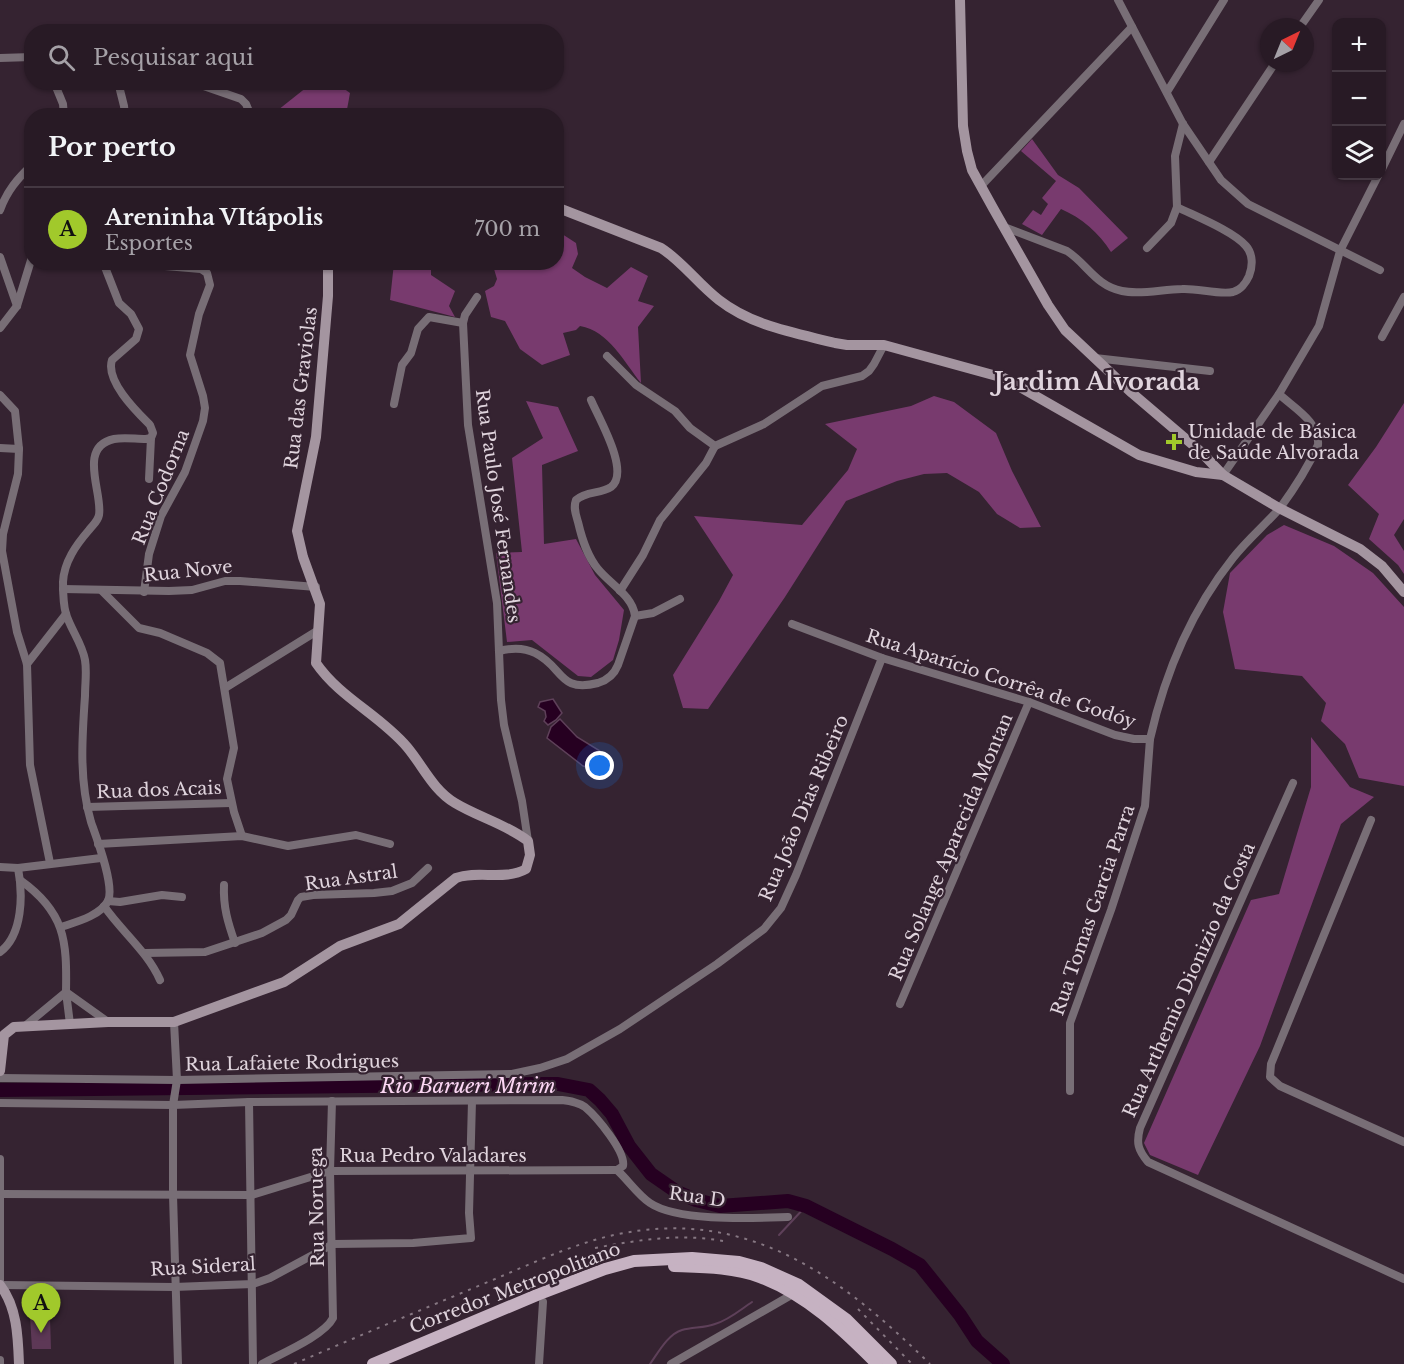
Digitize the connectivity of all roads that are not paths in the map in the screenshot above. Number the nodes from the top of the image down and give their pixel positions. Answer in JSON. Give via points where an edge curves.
{"nodes":[{"id":1,"x":960,"y":0,"type":"edge"},
{"id":2,"x":1118,"y":0,"type":"edge"},
{"id":3,"x":1224,"y":0,"type":"edge"},
{"id":4,"x":1317,"y":1,"type":"edge"},
{"id":5,"x":1305,"y":18,"type":"edge"},
{"id":6,"x":1132,"y":27,"type":"junction"},
{"id":7,"x":24,"y":57,"type":"edge"},
{"id":8,"x":0,"y":58,"type":"edge"},
{"id":9,"x":1269,"y":72,"type":"edge"},
{"id":10,"x":57,"y":90,"type":"edge"},
{"id":11,"x":120,"y":90,"type":"edge"},
{"id":12,"x":215,"y":90,"type":"edge"},
{"id":13,"x":1167,"y":92,"type":"junction"},
{"id":14,"x":63,"y":108,"type":"edge"},
{"id":15,"x":124,"y":108,"type":"edge"},
{"id":16,"x":246,"y":108,"type":"edge"},
{"id":17,"x":1183,"y":124,"type":"junction"},
{"id":18,"x":1404,"y":124,"type":"edge"},
{"id":19,"x":1386,"y":161,"type":"edge"},
{"id":20,"x":1209,"y":162,"type":"junction"},
{"id":21,"x":24,"y":172,"type":"edge"},
{"id":22,"x":1376,"y":180,"type":"edge"},
{"id":23,"x":981,"y":186,"type":"junction"},
{"id":24,"x":1177,"y":207,"type":"junction"},
{"id":25,"x":0,"y":210,"type":"edge"},
{"id":26,"x":564,"y":210,"type":"edge"},
{"id":27,"x":1004,"y":226,"type":"junction"},
{"id":28,"x":1147,"y":248,"type":"dead end"},
{"id":29,"x":1340,"y":251,"type":"junction"},
{"id":30,"x":0,"y":257,"type":"edge"},
{"id":31,"x":28,"y":270,"type":"edge"},
{"id":32,"x":106,"y":270,"type":"edge"},
{"id":33,"x":202,"y":270,"type":"edge"},
{"id":34,"x":328,"y":270,"type":"edge"},
{"id":35,"x":1380,"y":270,"type":"dead end"},
{"id":36,"x":477,"y":297,"type":"dead end"},
{"id":37,"x":1404,"y":297,"type":"edge"},
{"id":38,"x":17,"y":306,"type":"junction"},
{"id":39,"x":463,"y":322,"type":"junction"},
{"id":40,"x":0,"y":328,"type":"edge"},
{"id":41,"x":1382,"y":337,"type":"dead end"},
{"id":42,"x":884,"y":345,"type":"junction"},
{"id":43,"x":607,"y":356,"type":"dead end"},
{"id":44,"x":1093,"y":358,"type":"junction"},
{"id":45,"x":1210,"y":371,"type":"dead end"},
{"id":46,"x":0,"y":394,"type":"edge"},
{"id":47,"x":1279,"y":394,"type":"junction"},
{"id":48,"x":591,"y":400,"type":"dead end"},
{"id":49,"x":394,"y":404,"type":"dead end"},
{"id":50,"x":151,"y":438,"type":"junction"},
{"id":51,"x":715,"y":446,"type":"junction"},
{"id":52,"x":0,"y":448,"type":"edge"},
{"id":53,"x":19,"y":449,"type":"junction"},
{"id":54,"x":1223,"y":475,"type":"junction"},
{"id":55,"x":149,"y":479,"type":"dead end"},
{"id":56,"x":1279,"y":508,"type":"junction"},
{"id":57,"x":3,"y":568,"type":"edge"},
{"id":58,"x":316,"y":587,"type":"junction"},
{"id":59,"x":63,"y":589,"type":"junction"},
{"id":60,"x":102,"y":591,"type":"junction"},
{"id":61,"x":620,"y":591,"type":"junction"},
{"id":62,"x":144,"y":592,"type":"junction"},
{"id":63,"x":1404,"y":592,"type":"edge"},
{"id":64,"x":680,"y":599,"type":"dead end"},
{"id":65,"x":66,"y":614,"type":"junction"},
{"id":66,"x":634,"y":616,"type":"junction"},
{"id":67,"x":792,"y":624,"type":"dead end"},
{"id":68,"x":317,"y":631,"type":"junction"},
{"id":69,"x":499,"y":651,"type":"junction"},
{"id":70,"x":882,"y":658,"type":"junction"},
{"id":71,"x":27,"y":664,"type":"junction"},
{"id":72,"x":225,"y":688,"type":"junction"},
{"id":73,"x":1029,"y":702,"type":"junction"},
{"id":74,"x":1150,"y":739,"type":"junction"},
{"id":75,"x":1293,"y":783,"type":"dead end"},
{"id":76,"x":231,"y":802,"type":"junction"},
{"id":77,"x":87,"y":807,"type":"junction"},
{"id":78,"x":1371,"y":820,"type":"dead end"},
{"id":79,"x":242,"y":836,"type":"junction"},
{"id":80,"x":528,"y":841,"type":"junction"},
{"id":81,"x":98,"y":844,"type":"junction"},
{"id":82,"x":390,"y":844,"type":"dead end"},
{"id":83,"x":102,"y":858,"type":"junction"},
{"id":84,"x":50,"y":863,"type":"junction"},
{"id":85,"x":0,"y":867,"type":"edge"},
{"id":86,"x":18,"y":868,"type":"junction"},
{"id":87,"x":429,"y":868,"type":"dead end"},
{"id":88,"x":20,"y":880,"type":"junction"},
{"id":89,"x":224,"y":885,"type":"dead end"},
{"id":90,"x":182,"y":897,"type":"dead end"},
{"id":91,"x":106,"y":903,"type":"junction"},
{"id":92,"x":61,"y":927,"type":"junction"},
{"id":93,"x":235,"y":943,"type":"junction"},
{"id":94,"x":0,"y":952,"type":"edge"},
{"id":95,"x":145,"y":953,"type":"junction"},
{"id":96,"x":160,"y":980,"type":"dead end"},
{"id":97,"x":66,"y":992,"type":"junction"},
{"id":98,"x":900,"y":1004,"type":"dead end"},
{"id":99,"x":108,"y":1022,"type":"junction"},
{"id":100,"x":174,"y":1022,"type":"junction"},
{"id":101,"x":70,"y":1024,"type":"junction"},
{"id":102,"x":24,"y":1027,"type":"junction"},
{"id":103,"x":580,"y":1051,"type":"joint"},
{"id":104,"x":0,"y":1071,"type":"edge"},
{"id":105,"x":0,"y":1078,"type":"edge"},
{"id":106,"x":177,"y":1083,"type":"junction"},
{"id":107,"x":1070,"y":1091,"type":"dead end"},
{"id":108,"x":332,"y":1101,"type":"junction"},
{"id":109,"x":472,"y":1101,"type":"junction"},
{"id":110,"x":174,"y":1102,"type":"junction"},
{"id":111,"x":249,"y":1102,"type":"junction"},
{"id":112,"x":0,"y":1103,"type":"edge"},
{"id":113,"x":1404,"y":1142,"type":"edge"},
{"id":114,"x":0,"y":1159,"type":"edge"},
{"id":115,"x":470,"y":1170,"type":"junction"},
{"id":116,"x":617,"y":1170,"type":"junction"},
{"id":117,"x":330,"y":1171,"type":"junction"},
{"id":118,"x":1,"y":1194,"type":"edge"},
{"id":119,"x":173,"y":1195,"type":"junction"},
{"id":120,"x":252,"y":1195,"type":"junction"},
{"id":121,"x":788,"y":1216,"type":"dead end"},
{"id":122,"x":333,"y":1244,"type":"junction"},
{"id":123,"x":1404,"y":1279,"type":"edge"},
{"id":124,"x":253,"y":1284,"type":"junction"},
{"id":125,"x":0,"y":1285,"type":"edge"},
{"id":126,"x":174,"y":1287,"type":"junction"},
{"id":127,"x":793,"y":1294,"type":"junction"},
{"id":128,"x":543,"y":1302,"type":"junction"},
{"id":129,"x":846,"y":1319,"type":"junction"},
{"id":130,"x":675,"y":1363,"type":"edge"},
{"id":131,"x":19,"y":1364,"type":"edge"},
{"id":132,"x":178,"y":1364,"type":"edge"},
{"id":133,"x":254,"y":1364,"type":"edge"},
{"id":134,"x":262,"y":1364,"type":"edge"},
{"id":135,"x":373,"y":1364,"type":"edge"},
{"id":136,"x":387,"y":1364,"type":"edge"},
{"id":137,"x":539,"y":1364,"type":"edge"},
{"id":138,"x":877,"y":1364,"type":"edge"},
{"id":139,"x":891,"y":1364,"type":"edge"}],
"edges":[{"from":1,"to":23,"type":"main road","via":[[963,126],[972,170]]},
{"from":2,"to":6,"type":"street"},
{"from":3,"to":13,"type":"street"},
{"from":4,"to":5,"type":"street"},
{"from":6,"to":13,"type":"street"},
{"from":6,"to":23,"type":"street"},
{"from":7,"to":8,"type":"street"},
{"from":9,"to":20,"type":"street"},
{"from":10,"to":14,"type":"street"},
{"from":11,"to":15,"type":"street"},
{"from":12,"to":16,"type":"street","via":[[241,99]]},
{"from":13,"to":17,"type":"street"},
{"from":17,"to":20,"type":"street"},
{"from":17,"to":24,"type":"street","via":[[1175,156]]},
{"from":18,"to":19,"type":"street"},
{"from":20,"to":29,"type":"street","via":[[1239,198]]},
{"from":21,"to":25,"type":"street","via":[[7,193]]},
{"from":22,"to":29,"type":"street"},
{"from":23,"to":27,"type":"main road"},
{"from":24,"to":27,"type":"street","via":[[1247,246],[1251,254],[1250,272],[1238,290],[1123,292],[1100,282],[1067,251]]},
{"from":24,"to":28,"type":"street","via":[[1171,223]]},
{"from":26,"to":42,"type":"main road","via":[[661,248],[729,308],[759,322],[847,345]]},
{"from":27,"to":44,"type":"main road","via":[[1048,305],[1065,330]]},
{"from":29,"to":35,"type":"street"},
{"from":29,"to":47,"type":"street","via":[[1319,326]]},
{"from":30,"to":38,"type":"street"},
{"from":31,"to":38,"type":"street"},
{"from":32,"to":50,"type":"street","via":[[119,303],[132,314],[139,329],[136,339],[112,360],[112,376],[152,429]]},
{"from":33,"to":62,"type":"street","name":"Rua Codorna","via":[[210,285],[189,355],[203,396],[203,422],[184,472],[161,516],[149,554]]},
{"from":34,"to":58,"type":"main road","name":"Rua das Graviolas","via":[[315,436],[297,531]]},
{"from":36,"to":39,"type":"street"},
{"from":37,"to":41,"type":"street"},
{"from":38,"to":40,"type":"street"},
{"from":39,"to":49,"type":"street","via":[[429,317],[418,330],[411,353],[402,365]]},
{"from":39,"to":69,"type":"street","name":"Rua Paulo José Fernandes","via":[[468,425],[496,591]]},
{"from":42,"to":51,"type":"street","via":[[862,376],[822,386],[764,424]]},
{"from":42,"to":54,"type":"main road","via":[[1004,378],[1139,455],[1196,472]]},
{"from":43,"to":51,"type":"street","via":[[636,385],[675,411]]},
{"from":44,"to":45,"type":"street"},
{"from":44,"to":54,"type":"main road","via":[[1200,450]]},
{"from":46,"to":53,"type":"street","via":[[15,411]]},
{"from":47,"to":54,"type":"street"},
{"from":47,"to":56,"type":"street","name":"Rua Aparício Corrêa de Godóy","via":[[1309,420],[1319,436],[1314,455]]},
{"from":48,"to":61,"type":"street","via":[[615,455],[617,473],[610,488],[580,496],[575,509],[588,553]]},
{"from":50,"to":55,"type":"street"},
{"from":50,"to":59,"type":"street","via":[[112,440],[100,448],[93,470],[98,518],[68,560]]},
{"from":51,"to":61,"type":"street","via":[[660,520]]},
{"from":52,"to":53,"type":"street"},
{"from":53,"to":57,"type":"street","via":[[16,486],[3,534]]},
{"from":54,"to":56,"type":"main road"},
{"from":56,"to":63,"type":"main road","via":[[1360,549],[1382,566]]},
{"from":56,"to":74,"type":"street","name":"Rua Aparício Corrêa de Godóy","via":[[1233,557],[1185,632],[1169,670]]},
{"from":57,"to":71,"type":"street"},
{"from":58,"to":62,"type":"street","name":"Rua Nove","via":[[225,581],[192,590]]},
{"from":58,"to":68,"type":"main road","name":"Rua das Graviolas","via":[[320,604]]},
{"from":59,"to":60,"type":"street","name":"Rua Nove"},
{"from":59,"to":65,"type":"street"},
{"from":60,"to":62,"type":"street","name":"Rua Nove"},
{"from":60,"to":72,"type":"street","via":[[139,628],[160,633],[214,658]]},
{"from":61,"to":66,"type":"street","via":[[632,605]]},
{"from":64,"to":66,"type":"street","via":[[653,613]]},
{"from":65,"to":71,"type":"street"},
{"from":65,"to":77,"type":"street","via":[[83,649],[87,678],[82,776]]},
{"from":66,"to":69,"type":"street","via":[[615,673],[605,681],[574,686],[537,653],[512,648]]},
{"from":67,"to":70,"type":"street","name":"Rua Aparício Corrêa de Godóy"},
{"from":68,"to":72,"type":"street"},
{"from":68,"to":80,"type":"main road","name":"Rua das Graviolas","via":[[316,663],[322,672],[406,746],[442,793]]},
{"from":69,"to":80,"type":"street","name":"Rua Paulo José Fernandes","via":[[504,725]]},
{"from":70,"to":73,"type":"street","name":"Rua Aparício Corrêa de Godóy"},
{"from":70,"to":103,"type":"street","name":"Rua João Dias Ribeiro","via":[[795,875],[772,920],[717,964]]},
{"from":71,"to":84,"type":"street","via":[[30,765]]},
{"from":72,"to":76,"type":"street","via":[[234,748],[227,780]]},
{"from":73,"to":74,"type":"street","name":"Rua Aparício Corrêa de Godóy","via":[[1115,735]]},
{"from":73,"to":98,"type":"street","name":"Rua Solange Aparecida Montan"},
{"from":74,"to":107,"type":"street","name":"Rua Tomas Garcia Parra","via":[[1145,806],[1071,1017]]},
{"from":75,"to":123,"type":"street","name":"Rua Arthemio Dionizio da Costa","via":[[1140,1128],[1139,1151],[1148,1162]]},
{"from":76,"to":77,"type":"street","name":"Rua dos Acais"},
{"from":76,"to":79,"type":"street"},
{"from":77,"to":81,"type":"street"},
{"from":78,"to":113,"type":"street","via":[[1271,1064],[1270,1077],[1280,1086]]},
{"from":79,"to":81,"type":"street"},
{"from":79,"to":82,"type":"street","via":[[288,846],[356,835]]},
{"from":80,"to":100,"type":"main road","via":[[529,863],[521,872],[456,878],[399,924],[340,946],[284,982]]},
{"from":81,"to":83,"type":"street"},
{"from":83,"to":84,"type":"street"},
{"from":83,"to":91,"type":"street","via":[[110,885]]},
{"from":84,"to":86,"type":"street"},
{"from":85,"to":86,"type":"street"},
{"from":86,"to":88,"type":"street"},
{"from":87,"to":93,"type":"street","name":"Rua Astral","via":[[412,883],[392,891],[301,897],[286,920]]},
{"from":88,"to":92,"type":"street","via":[[44,900]]},
{"from":88,"to":94,"type":"street","via":[[15,935]]},
{"from":89,"to":93,"type":"street","via":[[226,919]]},
{"from":90,"to":91,"type":"street","via":[[162,895]]},
{"from":91,"to":92,"type":"street","via":[[92,915]]},
{"from":91,"to":95,"type":"street","via":[[118,926]]},
{"from":92,"to":97,"type":"street"},
{"from":93,"to":95,"type":"street","name":"Rua Astral","via":[[206,952]]},
{"from":95,"to":96,"type":"street"},
{"from":97,"to":99,"type":"street"},
{"from":97,"to":101,"type":"street"},
{"from":97,"to":102,"type":"street"},
{"from":99,"to":100,"type":"main road"},
{"from":99,"to":101,"type":"main road"},
{"from":100,"to":106,"type":"street"},
{"from":101,"to":102,"type":"main road"},
{"from":102,"to":104,"type":"main road","via":[[14,1027],[4,1035]]},
{"from":103,"to":106,"type":"street","name":"Rua Lafaiete Rodrigues","via":[[567,1059],[512,1074]]},
{"from":105,"to":106,"type":"street","name":"Rua Lafaiete Rodrigues"},
{"from":106,"to":110,"type":"street"},
{"from":108,"to":109,"type":"street"},
{"from":108,"to":111,"type":"street"},
{"from":108,"to":117,"type":"street","name":"Rua Noruega"},
{"from":109,"to":115,"type":"street"},
{"from":109,"to":116,"type":"street","via":[[574,1102],[593,1116],[620,1151],[624,1164]]},
{"from":110,"to":111,"type":"street"},
{"from":110,"to":112,"type":"street"},
{"from":110,"to":119,"type":"street"},
{"from":111,"to":120,"type":"street"},
{"from":114,"to":118,"type":"street"},
{"from":115,"to":116,"type":"street","name":"Rua Pedro Valadares"},
{"from":115,"to":117,"type":"street","name":"Rua Pedro Valadares"},
{"from":115,"to":122,"type":"street","name":"Rua Sideral","via":[[471,1238]]},
{"from":116,"to":121,"type":"street","name":"Rua D","via":[[649,1203],[667,1211],[752,1218]]},
{"from":117,"to":120,"type":"street","name":"Rua Pedro Valadares"},
{"from":117,"to":122,"type":"street","name":"Rua Noruega"},
{"from":118,"to":119,"type":"street","name":"Rua Pedro Valadares"},
{"from":118,"to":125,"type":"street"},
{"from":119,"to":120,"type":"street","name":"Rua Pedro Valadares"},
{"from":119,"to":126,"type":"street"},
{"from":120,"to":124,"type":"street"},
{"from":122,"to":124,"type":"street","name":"Rua Sideral"},
{"from":122,"to":134,"type":"street","name":"Rua Noruega","via":[[331,1323]]},
{"from":124,"to":126,"type":"street","name":"Rua Sideral"},
{"from":124,"to":133,"type":"street"},
{"from":125,"to":126,"type":"street","name":"Rua Sideral"},
{"from":125,"to":131,"type":"main road","via":[[10,1300],[17,1325]]},
{"from":126,"to":132,"type":"street"},
{"from":127,"to":128,"type":"main road","via":[[760,1277],[740,1272],[661,1266],[593,1281]]},
{"from":127,"to":129,"type":"main road","via":[[801,1293]]},
{"from":127,"to":130,"type":"street"},
{"from":127,"to":138,"type":"main road","via":[[823,1314]]},
{"from":128,"to":136,"type":"main road"},
{"from":128,"to":137,"type":"street"},
{"from":129,"to":135,"type":"main road","name":"Corredor Metropolitano","via":[[799,1285],[761,1268],[692,1258],[634,1261],[547,1291]]},
{"from":129,"to":139,"type":"main road","name":"Corredor Metropolitano"}]}
